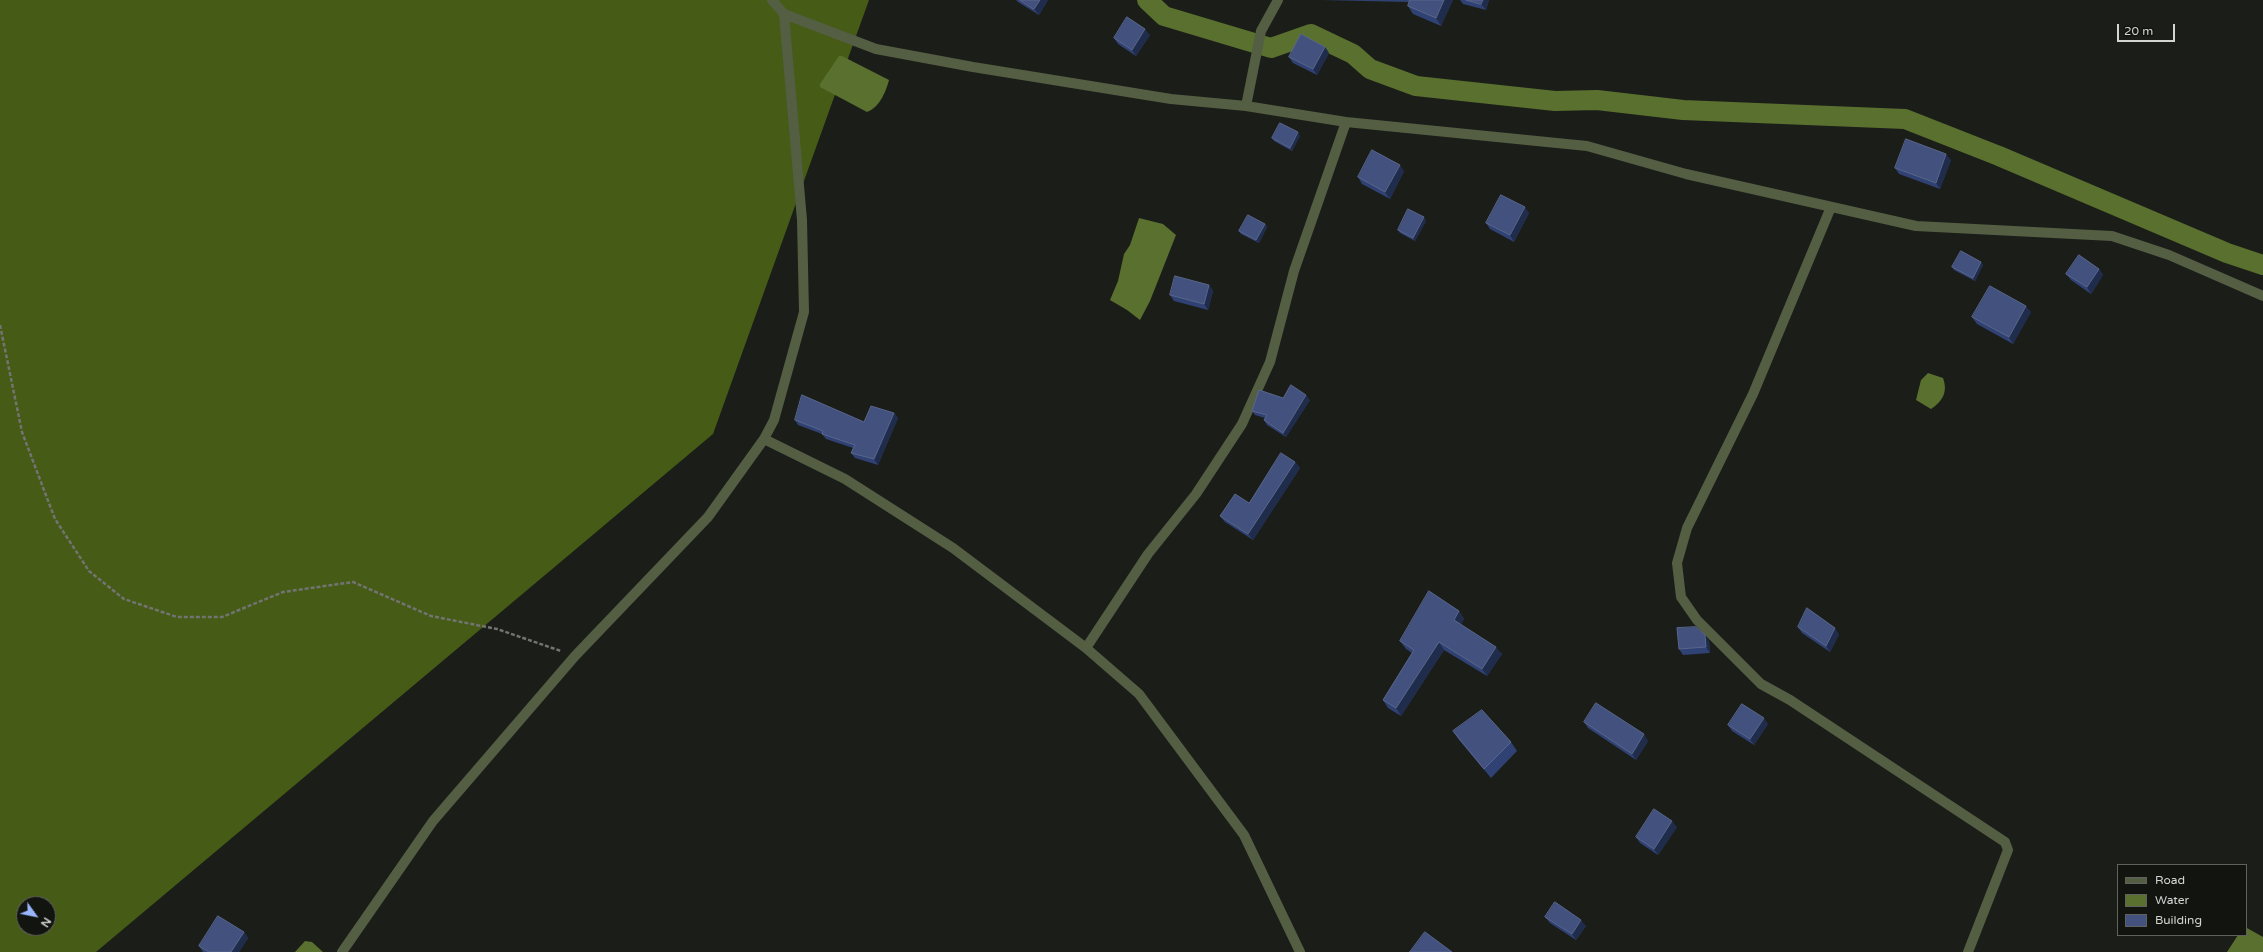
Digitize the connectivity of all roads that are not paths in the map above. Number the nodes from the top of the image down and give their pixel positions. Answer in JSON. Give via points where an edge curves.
{"nodes":[{"id":1,"x":772,"y":0,"type":"edge"},
{"id":2,"x":1278,"y":0,"type":"edge"},
{"id":3,"x":784,"y":14,"type":"junction"},
{"id":4,"x":1246,"y":106,"type":"junction"},
{"id":5,"x":1346,"y":122,"type":"junction"},
{"id":6,"x":1830,"y":207,"type":"junction"},
{"id":7,"x":2263,"y":296,"type":"edge"},
{"id":8,"x":764,"y":439,"type":"junction"},
{"id":9,"x":1086,"y":648,"type":"junction"},
{"id":10,"x":342,"y":952,"type":"edge"},
{"id":11,"x":1300,"y":952,"type":"edge"},
{"id":12,"x":1968,"y":952,"type":"edge"}],
"edges":[{"from":1,"to":3,"type":"street"},
{"from":2,"to":4,"type":"street","via":[[1261,31]]},
{"from":3,"to":4,"type":"street","via":[[832,34],[884,50],[1171,100]]},
{"from":3,"to":8,"type":"street","via":[[802,220],[804,312],[774,420]]},
{"from":4,"to":5,"type":"street"},
{"from":5,"to":6,"type":"street","via":[[1587,146],[1686,174]]},
{"from":5,"to":9,"type":"street","via":[[1294,271],[1270,362],[1242,424],[1196,494],[1148,554]]},
{"from":6,"to":7,"type":"street","via":[[1916,226],[2112,236],[2169,255]]},
{"from":6,"to":12,"type":"street","via":[[1753,394],[1687,528],[1677,563],[1682,597],[1697,620],[1761,684],[1790,700],[2005,842],[2008,850]]},
{"from":8,"to":9,"type":"street","via":[[845,479],[952,548]]},
{"from":8,"to":10,"type":"street","via":[[708,518],[575,656],[433,821]]},
{"from":9,"to":11,"type":"street","via":[[1139,694],[1244,835]]}]}
